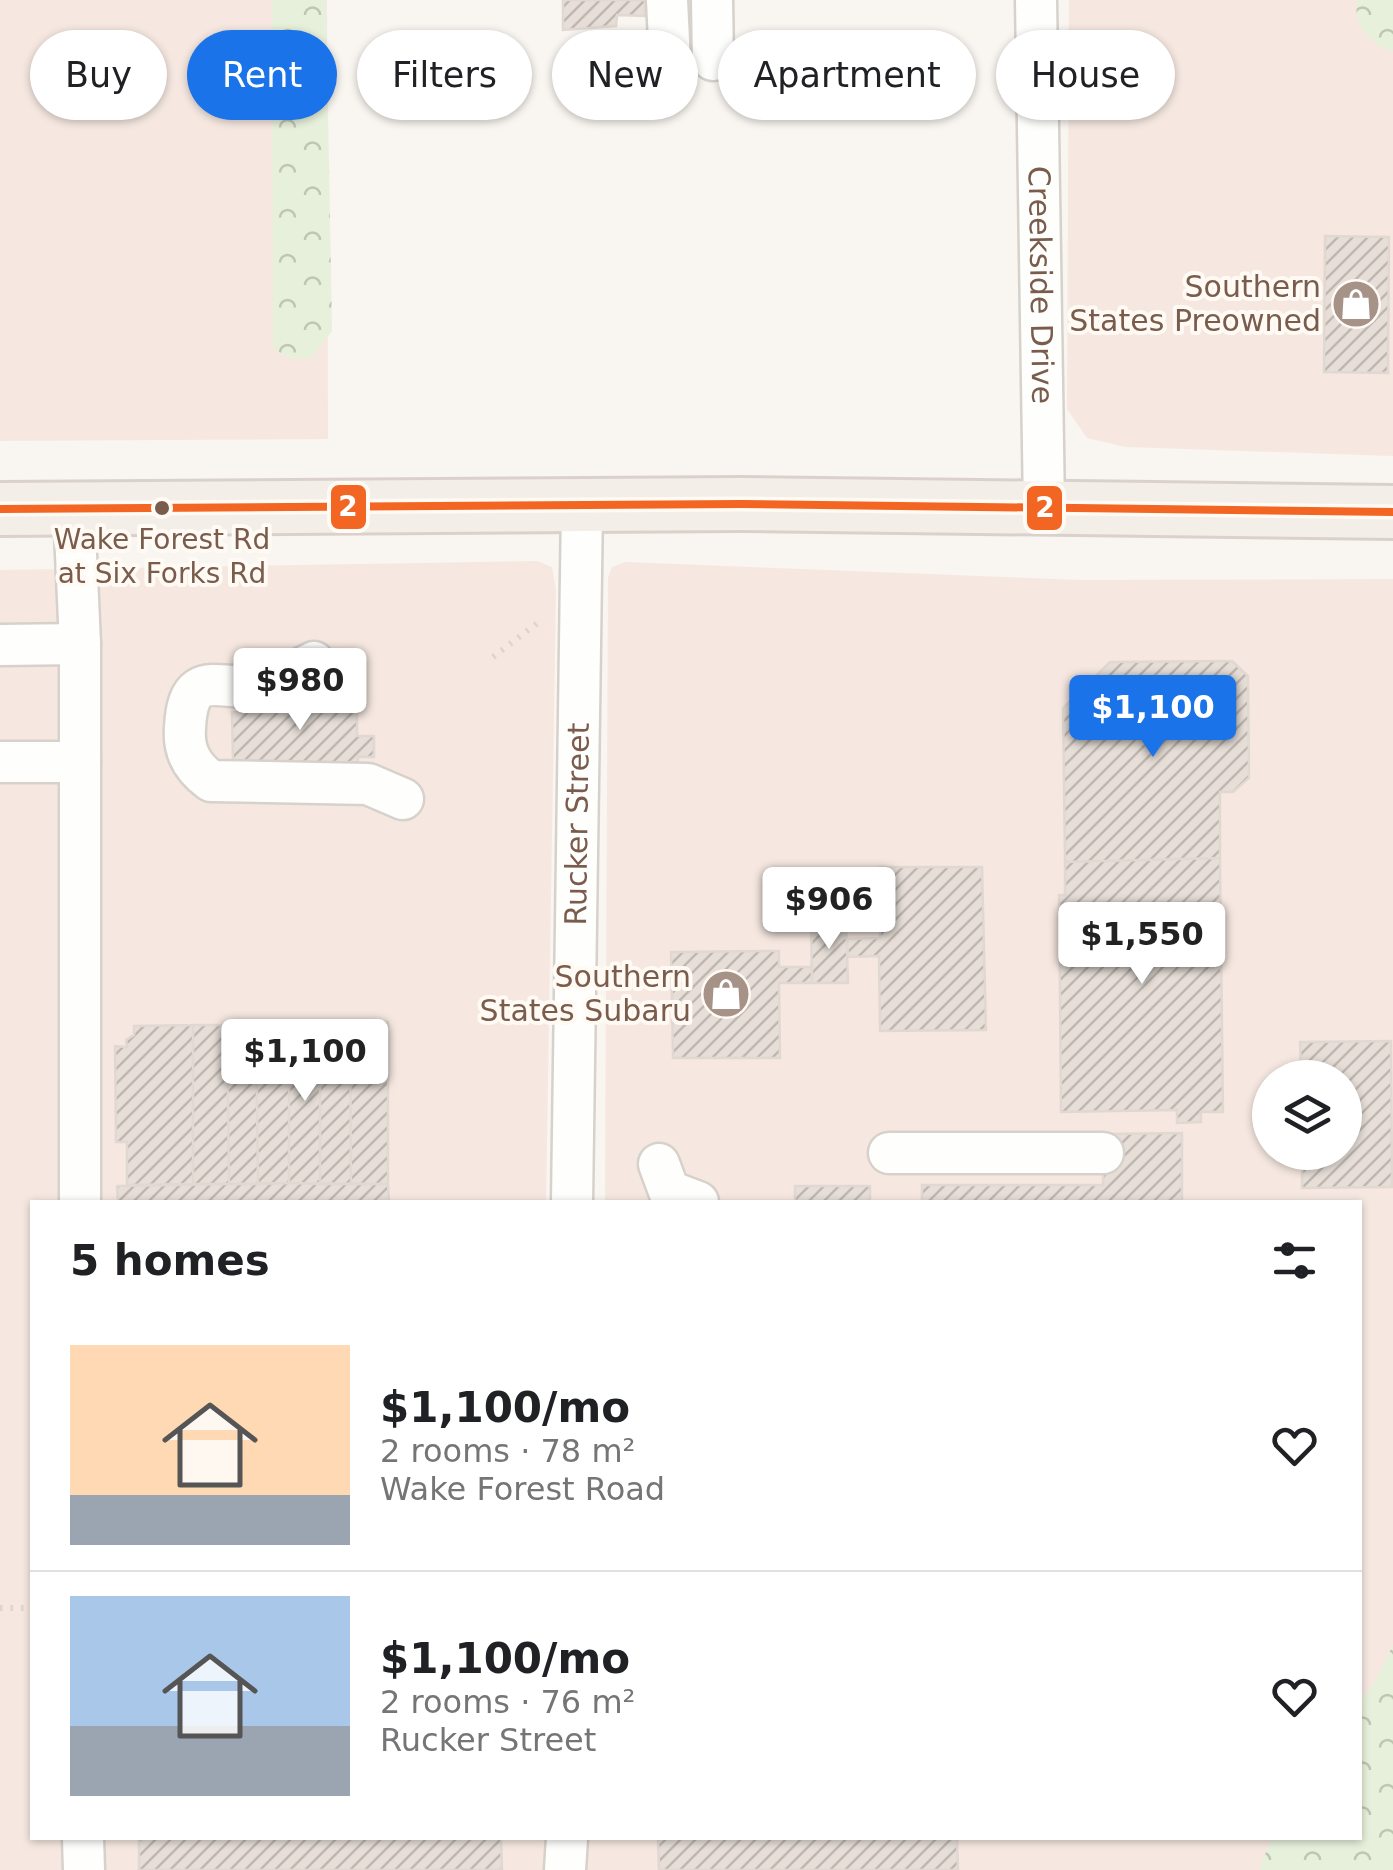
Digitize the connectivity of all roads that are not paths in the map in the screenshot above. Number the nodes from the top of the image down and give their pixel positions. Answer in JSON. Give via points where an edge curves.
{"nodes":[{"id":1,"x":667,"y":0,"type":"edge"},
{"id":2,"x":683,"y":0,"type":"edge"},
{"id":3,"x":712,"y":0,"type":"edge"},
{"id":4,"x":1036,"y":0,"type":"edge"},
{"id":5,"x":678,"y":30,"type":"edge"},
{"id":6,"x":686,"y":30,"type":"edge"},
{"id":7,"x":698,"y":37,"type":"edge"},
{"id":8,"x":582,"y":505,"type":"junction"},
{"id":9,"x":74,"y":508,"type":"junction"},
{"id":10,"x":1044,"y":508,"type":"junction"},
{"id":11,"x":0,"y":509,"type":"edge"},
{"id":12,"x":1393,"y":512,"type":"edge"},
{"id":13,"x":80,"y":644,"type":"junction"},
{"id":14,"x":0,"y":645,"type":"edge"},
{"id":15,"x":314,"y":662,"type":"dead end"},
{"id":16,"x":0,"y":762,"type":"edge"},
{"id":17,"x":80,"y":762,"type":"junction"},
{"id":18,"x":403,"y":799,"type":"dead end"},
{"id":19,"x":889,"y":1153,"type":"dead end"},
{"id":20,"x":1103,"y":1154,"type":"dead end"},
{"id":21,"x":659,"y":1164,"type":"dead end"},
{"id":22,"x":80,"y":1200,"type":"edge"},
{"id":23,"x":572,"y":1200,"type":"edge"},
{"id":24,"x":692,"y":1200,"type":"edge"},
{"id":25,"x":83,"y":1840,"type":"edge"},
{"id":26,"x":566,"y":1840,"type":"edge"},
{"id":27,"x":84,"y":1870,"type":"edge"},
{"id":28,"x":564,"y":1870,"type":"edge"}],
"edges":[{"from":1,"to":5,"type":"street"},
{"from":2,"to":6,"type":"street"},
{"from":3,"to":7,"type":"street"},
{"from":4,"to":10,"type":"street","name":"Creekside Drive"},
{"from":8,"to":9,"type":"main road"},
{"from":8,"to":10,"type":"main road"},
{"from":8,"to":23,"type":"street","name":"Rucker Street"},
{"from":9,"to":11,"type":"main road"},
{"from":9,"to":13,"type":"street"},
{"from":10,"to":12,"type":"main road"},
{"from":13,"to":14,"type":"street"},
{"from":13,"to":17,"type":"street"},
{"from":15,"to":18,"type":"street","via":[[264,685],[198,688],[186,702],[184,740],[194,769],[212,781],[368,784]]},
{"from":16,"to":17,"type":"street"},
{"from":17,"to":22,"type":"street"},
{"from":19,"to":20,"type":"street"},
{"from":21,"to":24,"type":"street","via":[[668,1192]]},
{"from":25,"to":27,"type":"street"},
{"from":26,"to":28,"type":"street"}]}
